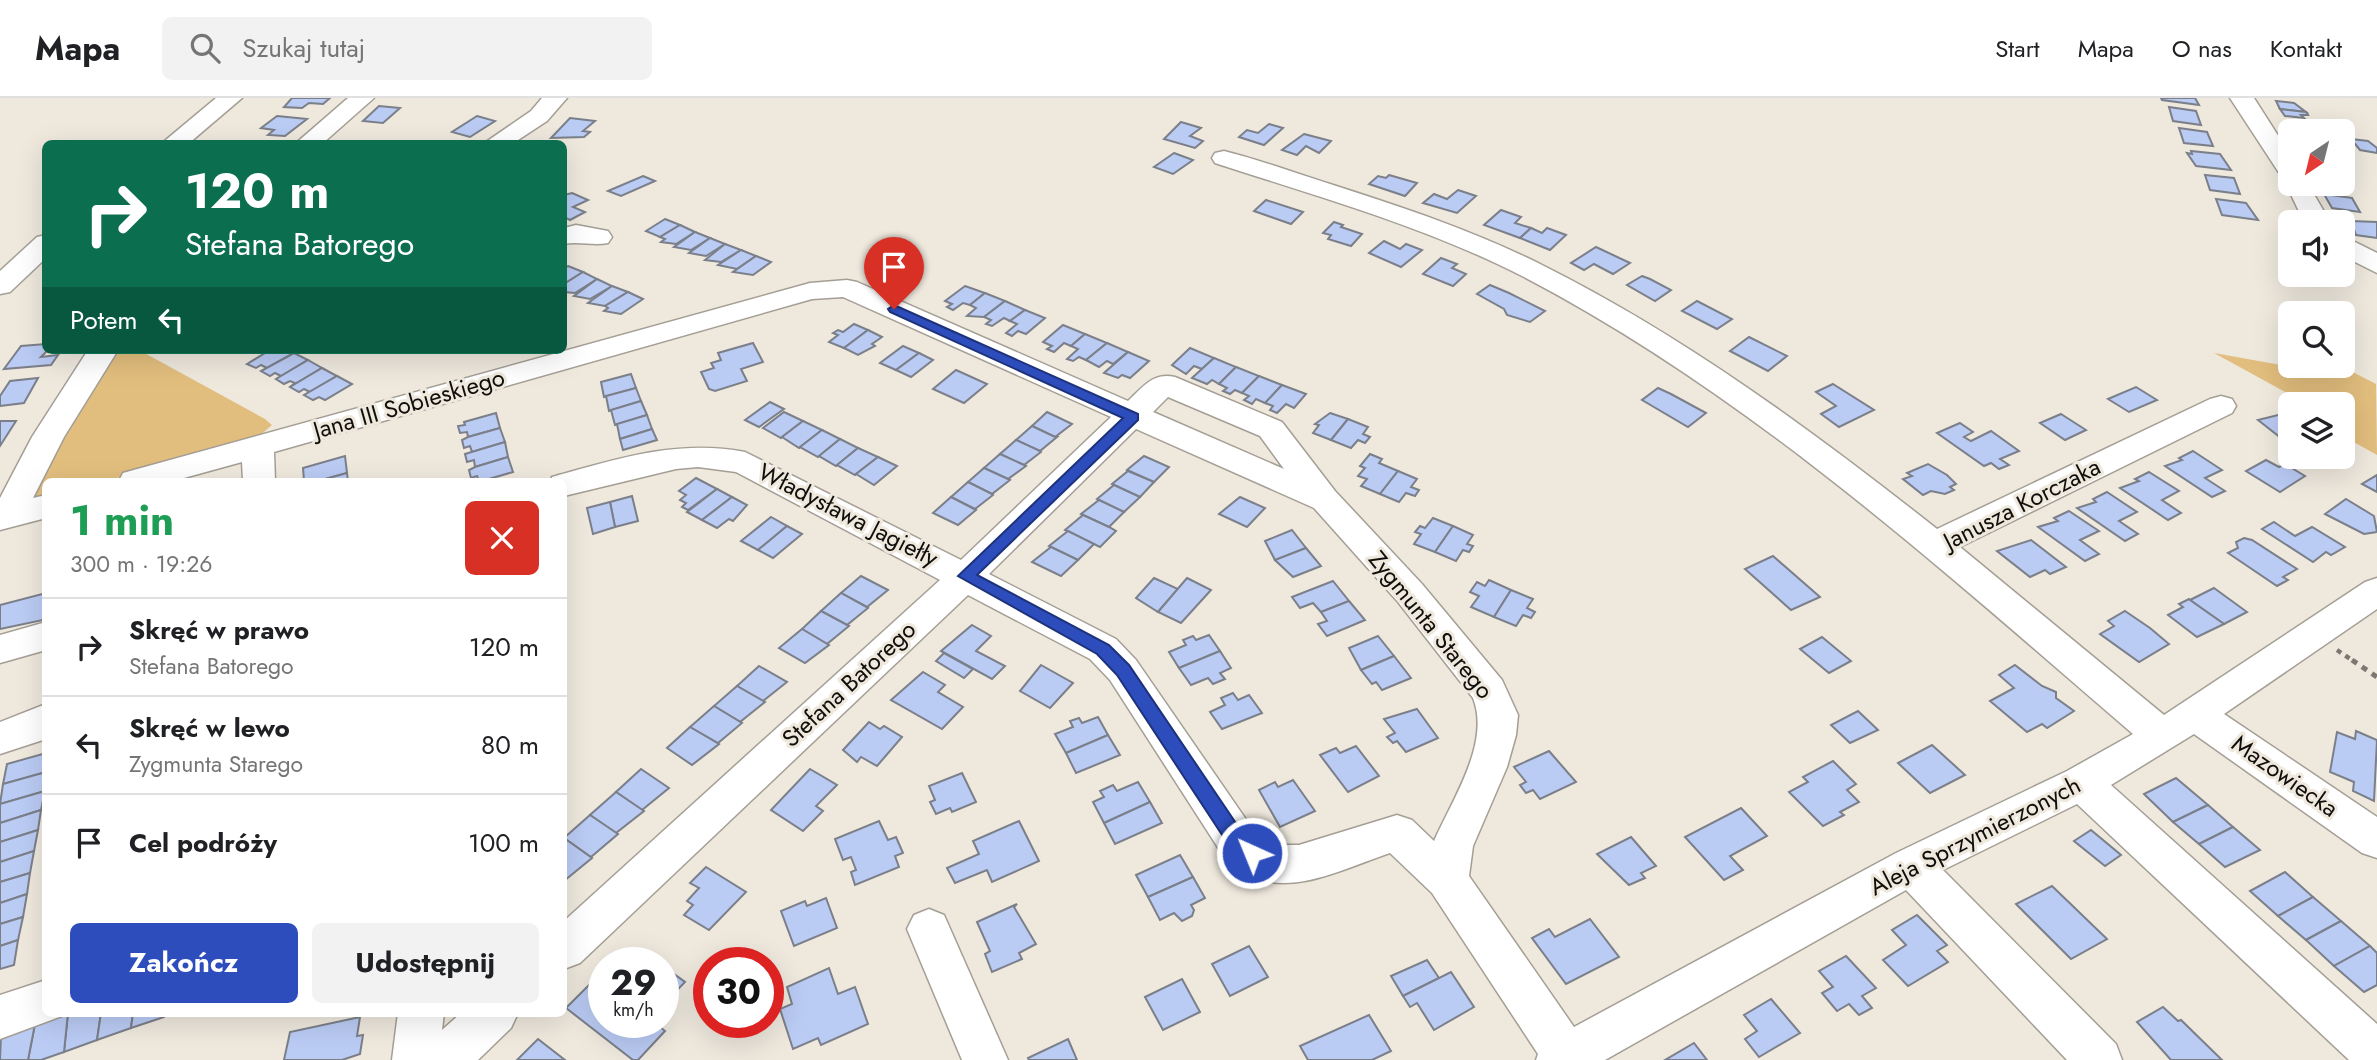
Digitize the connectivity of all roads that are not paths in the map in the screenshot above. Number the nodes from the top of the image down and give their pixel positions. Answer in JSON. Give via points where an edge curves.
{"nodes":[{"id":1,"x":230,"y":98,"type":"edge"},
{"id":2,"x":362,"y":98,"type":"edge"},
{"id":3,"x":555,"y":98,"type":"edge"},
{"id":4,"x":2242,"y":98,"type":"edge"},
{"id":5,"x":178,"y":140,"type":"edge"},
{"id":6,"x":312,"y":140,"type":"edge"},
{"id":7,"x":501,"y":140,"type":"edge"},
{"id":8,"x":2278,"y":155,"type":"edge"},
{"id":9,"x":1224,"y":158,"type":"dead end"},
{"id":10,"x":567,"y":235,"type":"edge"},
{"id":11,"x":599,"y":237,"type":"dead end"},
{"id":12,"x":42,"y":247,"type":"edge"},
{"id":13,"x":2355,"y":251,"type":"edge"},
{"id":14,"x":2377,"y":265,"type":"edge"},
{"id":15,"x":0,"y":286,"type":"edge"},
{"id":16,"x":846,"y":288,"type":"joint"},
{"id":17,"x":106,"y":354,"type":"edge"},
{"id":18,"x":2221,"y":406,"type":"dead end"},
{"id":19,"x":1133,"y":417,"type":"junction"},
{"id":20,"x":258,"y":446,"type":"junction"},
{"id":21,"x":146,"y":478,"type":"edge"},
{"id":22,"x":259,"y":478,"type":"edge"},
{"id":23,"x":567,"y":484,"type":"edge"},
{"id":24,"x":42,"y":507,"type":"edge"},
{"id":25,"x":6,"y":516,"type":"edge"},
{"id":26,"x":1934,"y":545,"type":"junction"},
{"id":27,"x":966,"y":576,"type":"junction"},
{"id":28,"x":2377,"y":591,"type":"edge"},
{"id":29,"x":42,"y":637,"type":"edge"},
{"id":30,"x":0,"y":649,"type":"edge"},
{"id":31,"x":42,"y":721,"type":"edge"},
{"id":32,"x":2177,"y":724,"type":"junction"},
{"id":33,"x":0,"y":738,"type":"edge"},
{"id":34,"x":2081,"y":783,"type":"junction"},
{"id":35,"x":2377,"y":840,"type":"edge"},
{"id":36,"x":1912,"y":866,"type":"junction"},
{"id":37,"x":1447,"y":880,"type":"junction"},
{"id":38,"x":929,"y":929,"type":"dead end"},
{"id":39,"x":567,"y":946,"type":"edge"},
{"id":40,"x":42,"y":1002,"type":"edge"},
{"id":41,"x":0,"y":1017,"type":"edge"},
{"id":42,"x":420,"y":1017,"type":"edge"},
{"id":43,"x":491,"y":1017,"type":"edge"},
{"id":44,"x":1577,"y":1055,"type":"edge"},
{"id":45,"x":2377,"y":1055,"type":"edge"},
{"id":46,"x":415,"y":1060,"type":"edge"},
{"id":47,"x":431,"y":1060,"type":"edge"},
{"id":48,"x":985,"y":1060,"type":"edge"},
{"id":49,"x":2099,"y":1060,"type":"edge"}],
"edges":[{"from":1,"to":5,"type":"street"},
{"from":2,"to":6,"type":"street"},
{"from":3,"to":7,"type":"street","via":[[539,116]]},
{"from":4,"to":8,"type":"street"},
{"from":9,"to":26,"type":"street","via":[[1395,213],[1532,271],[1654,338],[1814,448]]},
{"from":10,"to":11,"type":"street"},
{"from":12,"to":15,"type":"street"},
{"from":13,"to":14,"type":"street"},
{"from":16,"to":19,"type":"street","name":"Zygmunta Starego"},
{"from":16,"to":20,"type":"street","name":"Jana III Sobieskiego","via":[[810,291]]},
{"from":17,"to":25,"type":"street","via":[[48,438]]},
{"from":18,"to":26,"type":"street","name":"Janusza Korczaka"},
{"from":19,"to":27,"type":"street","name":"Stefana Batorego"},
{"from":19,"to":37,"type":"street","name":"Zygmunta Starego","via":[[1325,500],[1410,593],[1489,691],[1499,715],[1497,735],[1452,846]]},
{"from":20,"to":21,"type":"street","name":"Jana III Sobieskiego"},
{"from":20,"to":22,"type":"street"},
{"from":23,"to":27,"type":"street","name":"Władysława Jagiełły","via":[[677,455],[724,457],[745,463]]},
{"from":24,"to":25,"type":"street"},
{"from":26,"to":32,"type":"street","name":"Janusza Korczaka"},
{"from":27,"to":37,"type":"street","name":"Władysława Jagiełły","via":[[1103,649],[1123,670],[1239,844],[1266,863],[1299,864],[1397,833]]},
{"from":27,"to":39,"type":"street","name":"Stefana Batorego"},
{"from":28,"to":32,"type":"street","name":"Aleja Sprzymierzonych"},
{"from":29,"to":30,"type":"street"},
{"from":31,"to":33,"type":"street"},
{"from":32,"to":34,"type":"street","name":"Aleja Sprzymierzonych"},
{"from":32,"to":35,"type":"street","name":"Mazowiecka"},
{"from":34,"to":36,"type":"street","name":"Aleja Sprzymierzonych"},
{"from":34,"to":45,"type":"street"},
{"from":36,"to":44,"type":"street","name":"Aleja Sprzymierzonych"},
{"from":36,"to":49,"type":"street"},
{"from":37,"to":44,"type":"street"},
{"from":38,"to":48,"type":"street"},
{"from":40,"to":41,"type":"street"},
{"from":42,"to":46,"type":"street"},
{"from":43,"to":47,"type":"street","via":[[449,1056]]}]}
